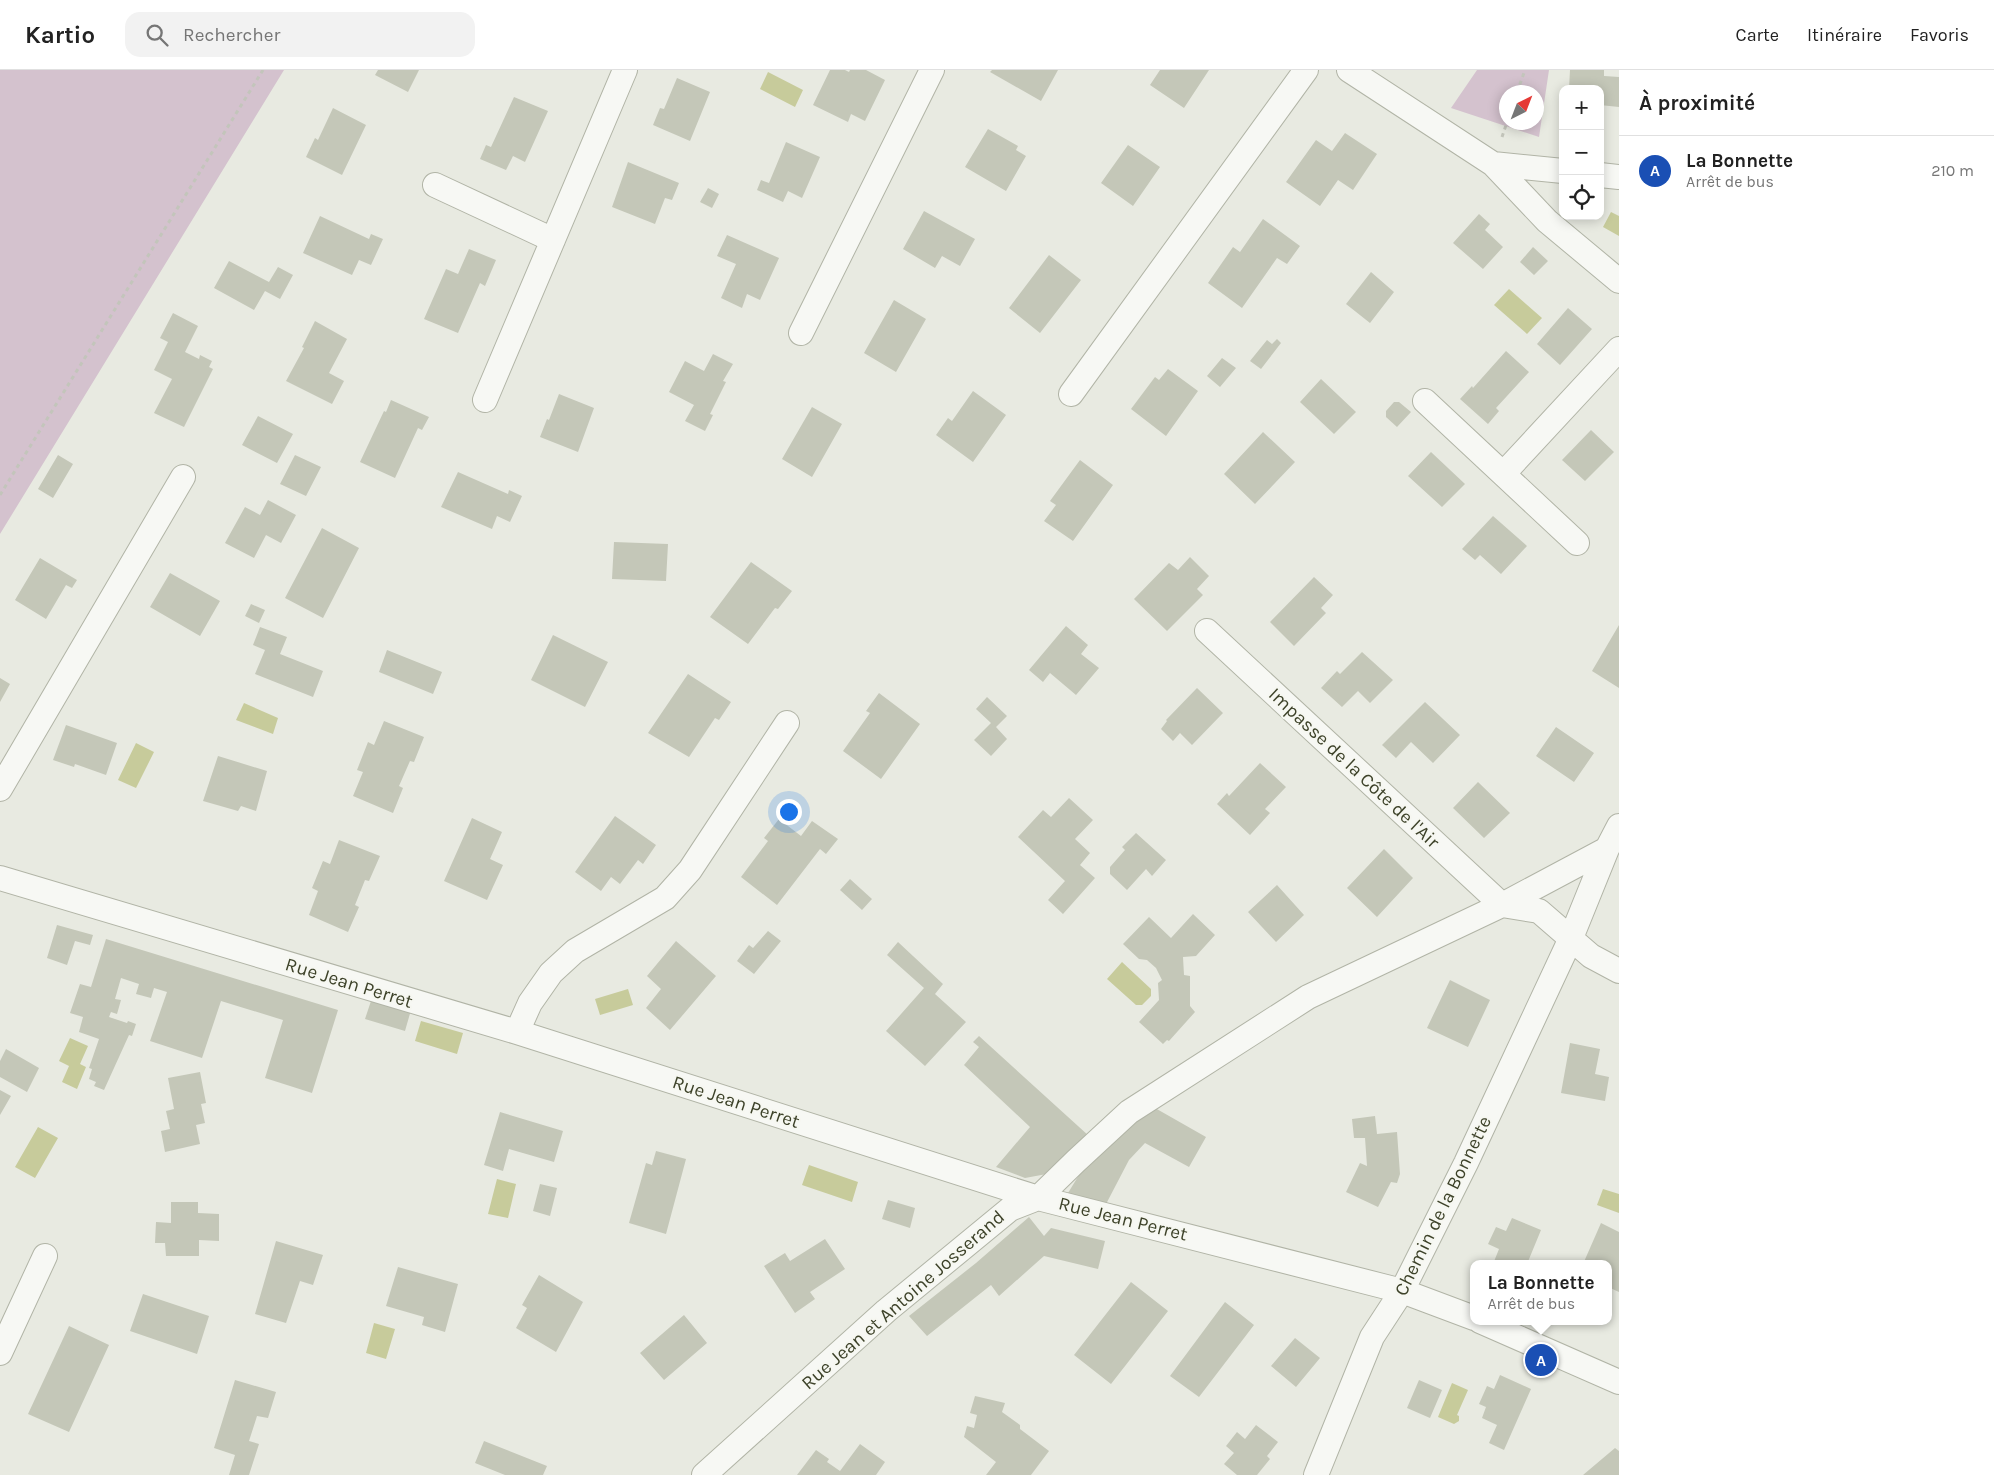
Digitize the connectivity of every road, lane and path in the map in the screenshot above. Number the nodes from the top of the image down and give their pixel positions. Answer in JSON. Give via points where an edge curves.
{"nodes":[{"id":1,"x":263,"y":70,"type":"edge"},
{"id":2,"x":625,"y":70,"type":"edge"},
{"id":3,"x":932,"y":70,"type":"edge"},
{"id":4,"x":1306,"y":70,"type":"edge"},
{"id":5,"x":1349,"y":70,"type":"edge"},
{"id":6,"x":1525,"y":70,"type":"edge"},
{"id":7,"x":1520,"y":85,"type":"edge"},
{"id":8,"x":1493,"y":164,"type":"junction"},
{"id":9,"x":1559,"y":171,"type":"edge"},
{"id":10,"x":1604,"y":175,"type":"edge"},
{"id":11,"x":1619,"y":177,"type":"edge"},
{"id":12,"x":435,"y":186,"type":"dead end"},
{"id":13,"x":553,"y":240,"type":"junction"},
{"id":14,"x":1619,"y":281,"type":"edge"},
{"id":15,"x":801,"y":333,"type":"dead end"},
{"id":16,"x":1619,"y":349,"type":"edge"},
{"id":17,"x":1071,"y":394,"type":"dead end"},
{"id":18,"x":485,"y":400,"type":"dead end"},
{"id":19,"x":1425,"y":401,"type":"dead end"},
{"id":20,"x":1504,"y":474,"type":"junction"},
{"id":21,"x":183,"y":478,"type":"dead end"},
{"id":22,"x":0,"y":496,"type":"edge"},
{"id":23,"x":1577,"y":543,"type":"dead end"},
{"id":24,"x":1207,"y":631,"type":"dead end"},
{"id":25,"x":787,"y":723,"type":"dead end"},
{"id":26,"x":0,"y":789,"type":"edge"},
{"id":27,"x":1619,"y":826,"type":"edge"},
{"id":28,"x":1607,"y":849,"type":"junction"},
{"id":29,"x":0,"y":878,"type":"edge"},
{"id":30,"x":1502,"y":905,"type":"junction"},
{"id":31,"x":1571,"y":938,"type":"junction"},
{"id":32,"x":1619,"y":971,"type":"edge"},
{"id":33,"x":517,"y":1032,"type":"junction"},
{"id":34,"x":1038,"y":1198,"type":"junction"},
{"id":35,"x":45,"y":1256,"type":"dead end"},
{"id":36,"x":1402,"y":1291,"type":"junction"},
{"id":37,"x":1470,"y":1316,"type":"edge"},
{"id":38,"x":1489,"y":1325,"type":"edge"},
{"id":39,"x":0,"y":1353,"type":"edge"},
{"id":40,"x":1619,"y":1382,"type":"edge"},
{"id":41,"x":704,"y":1475,"type":"edge"},
{"id":42,"x":1316,"y":1475,"type":"edge"}],
"edges":[{"from":1,"to":22,"type":"path"},
{"from":2,"to":13,"type":"street"},
{"from":3,"to":15,"type":"street"},
{"from":4,"to":17,"type":"street"},
{"from":5,"to":8,"type":"street"},
{"from":6,"to":7,"type":"path"},
{"from":8,"to":9,"type":"street"},
{"from":8,"to":14,"type":"street","via":[[1547,221]]},
{"from":10,"to":11,"type":"street"},
{"from":12,"to":13,"type":"street"},
{"from":13,"to":18,"type":"street"},
{"from":16,"to":20,"type":"street"},
{"from":19,"to":20,"type":"street"},
{"from":20,"to":23,"type":"street"},
{"from":21,"to":26,"type":"street"},
{"from":24,"to":30,"type":"street","name":"Impasse de la Côte de l'Air"},
{"from":25,"to":33,"type":"street","via":[[690,870],[665,898],[575,951],[551,973],[530,1004]]},
{"from":27,"to":28,"type":"street"},
{"from":28,"to":30,"type":"street","name":"Rue Jean et Antoine Josserand"},
{"from":28,"to":31,"type":"street"},
{"from":29,"to":33,"type":"street","name":"Rue Jean Perret"},
{"from":30,"to":31,"type":"street","via":[[1539,911]]},
{"from":30,"to":34,"type":"street","name":"Rue Jean et Antoine Josserand","via":[[1308,997],[1129,1112]]},
{"from":31,"to":32,"type":"street","via":[[1592,956]]},
{"from":31,"to":36,"type":"street","name":"Chemin de la Bonnette"},
{"from":33,"to":34,"type":"street","name":"Rue Jean Perret"},
{"from":34,"to":36,"type":"street","name":"Rue Jean Perret"},
{"from":34,"to":41,"type":"street","name":"Rue Jean et Antoine Josserand","via":[[1010,1209],[886,1311]]},
{"from":35,"to":39,"type":"street"},
{"from":36,"to":37,"type":"street","name":"Rue Jean Perret"},
{"from":36,"to":42,"type":"street","name":"Chemin de la Bonnette","via":[[1372,1337]]},
{"from":38,"to":40,"type":"street"}]}
